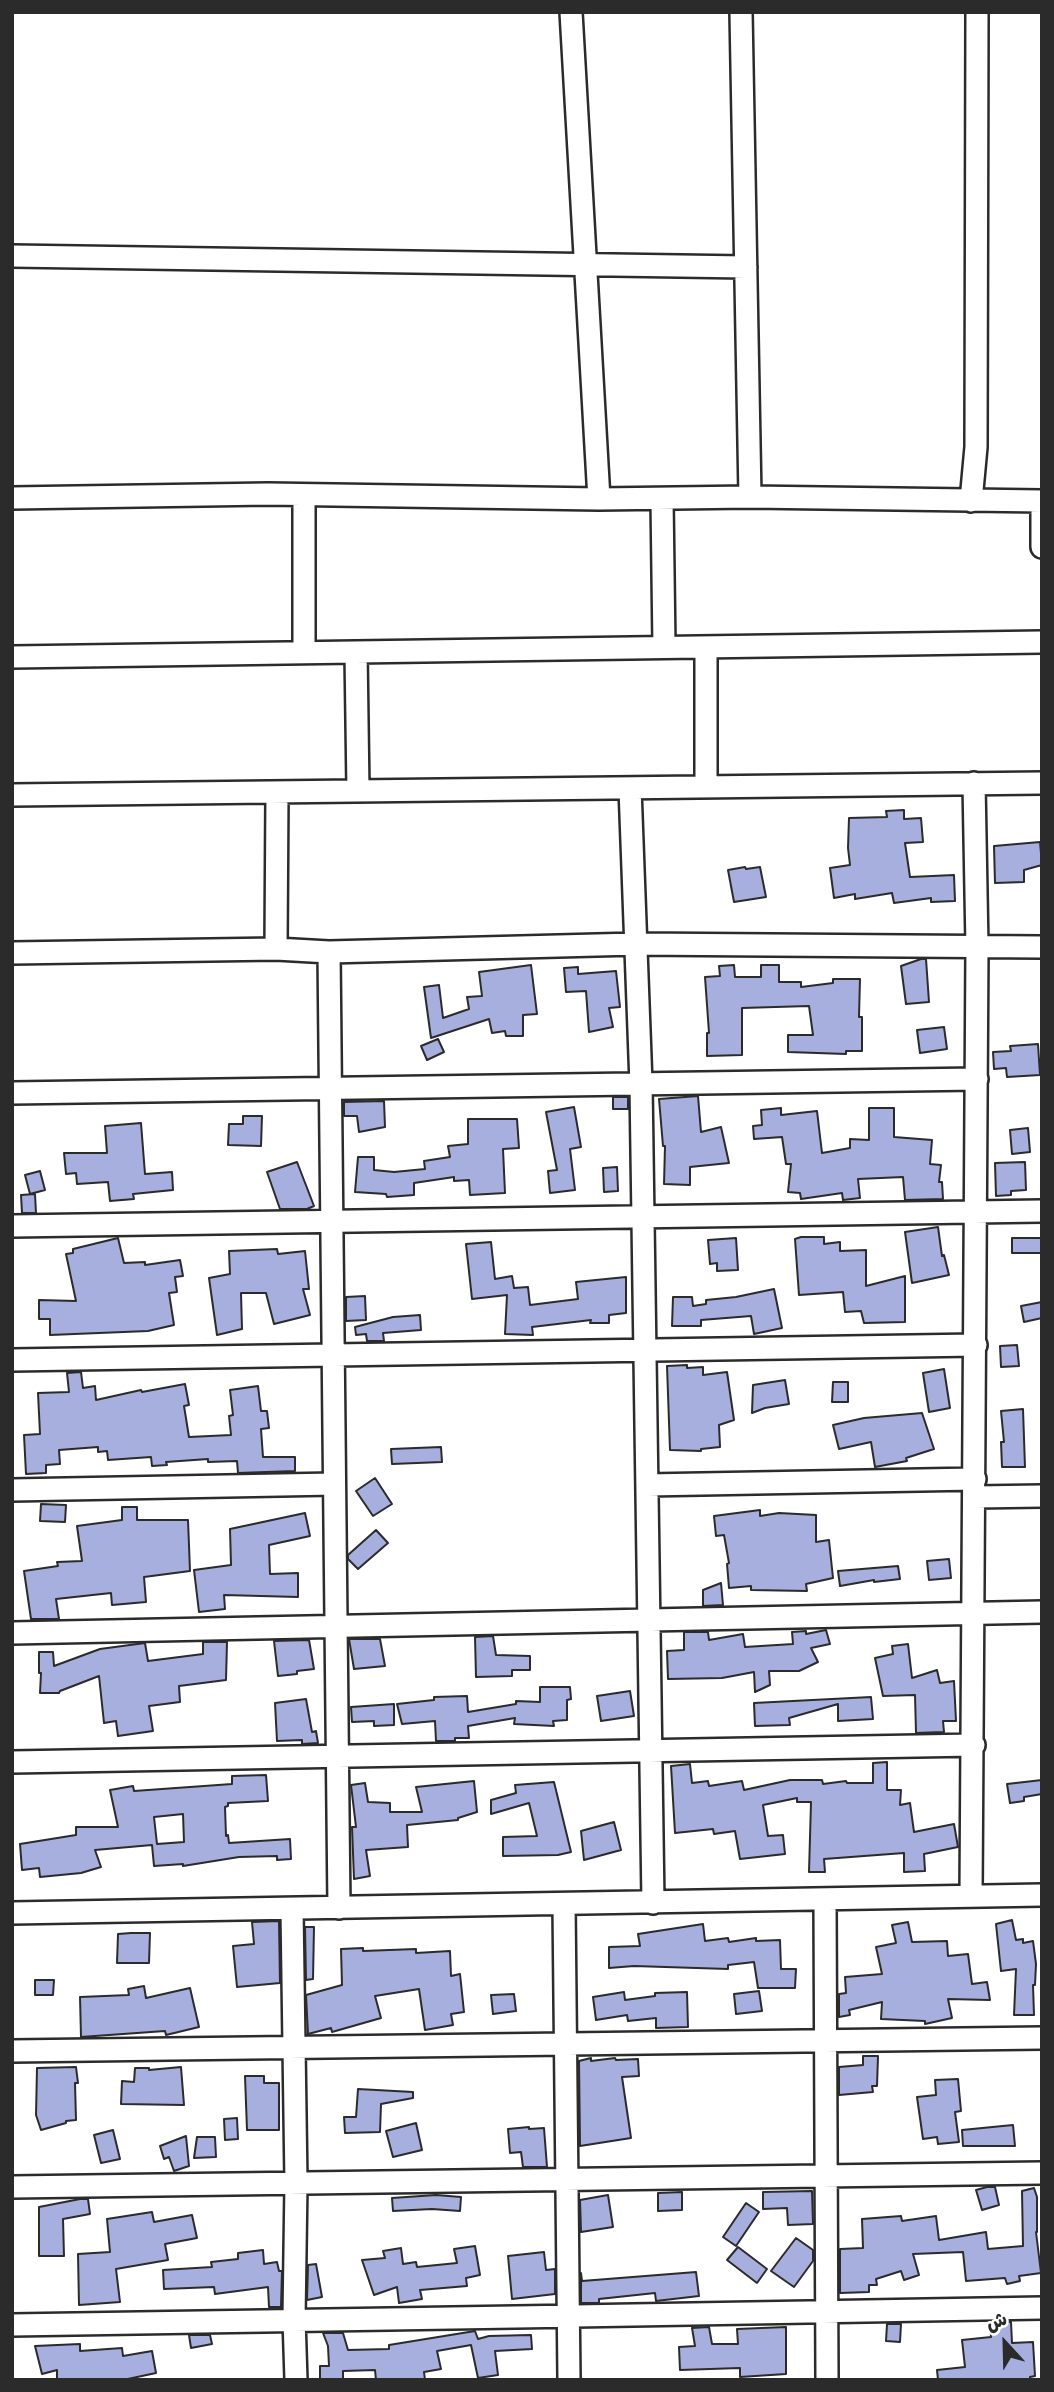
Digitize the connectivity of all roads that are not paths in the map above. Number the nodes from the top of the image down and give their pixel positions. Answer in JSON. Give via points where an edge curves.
{"nodes":[{"id":1,"x":571,"y":12,"type":"edge"},
{"id":2,"x":741,"y":12,"type":"edge"},
{"id":3,"x":977,"y":12,"type":"edge"},
{"id":4,"x":12,"y":256,"type":"edge"},
{"id":5,"x":585,"y":265,"type":"junction"},
{"id":6,"x":746,"y":267,"type":"junction"},
{"id":7,"x":304,"y":496,"type":"junction"},
{"id":8,"x":12,"y":498,"type":"edge"},
{"id":9,"x":750,"y":498,"type":"junction"},
{"id":10,"x":598,"y":499,"type":"junction"},
{"id":11,"x":663,"y":499,"type":"junction"},
{"id":12,"x":971,"y":501,"type":"junction"},
{"id":13,"x":1042,"y":501,"type":"edge"},
{"id":14,"x":1042,"y":547,"type":"edge"},
{"id":15,"x":1042,"y":642,"type":"edge"},
{"id":16,"x":664,"y":647,"type":"junction"},
{"id":17,"x":706,"y":647,"type":"junction"},
{"id":18,"x":304,"y":652,"type":"junction"},
{"id":19,"x":356,"y":652,"type":"junction"},
{"id":20,"x":12,"y":656,"type":"edge"},
{"id":21,"x":974,"y":783,"type":"junction"},
{"id":22,"x":1042,"y":783,"type":"edge"},
{"id":23,"x":706,"y":787,"type":"junction"},
{"id":24,"x":630,"y":788,"type":"junction"},
{"id":25,"x":358,"y":791,"type":"junction"},
{"id":26,"x":277,"y":792,"type":"junction"},
{"id":27,"x":12,"y":795,"type":"edge"},
{"id":28,"x":635,"y":944,"type":"junction"},
{"id":29,"x":977,"y":947,"type":"junction"},
{"id":30,"x":1042,"y":947,"type":"edge"},
{"id":31,"x":276,"y":949,"type":"junction"},
{"id":32,"x":329,"y":952,"type":"junction"},
{"id":33,"x":12,"y":953,"type":"edge"},
{"id":34,"x":977,"y":1079,"type":"junction"},
{"id":35,"x":641,"y":1084,"type":"junction"},
{"id":36,"x":331,"y":1088,"type":"junction"},
{"id":37,"x":12,"y":1093,"type":"edge"},
{"id":38,"x":1042,"y":1211,"type":"edge"},
{"id":39,"x":976,"y":1212,"type":"junction"},
{"id":40,"x":643,"y":1217,"type":"junction"},
{"id":41,"x":332,"y":1222,"type":"junction"},
{"id":42,"x":12,"y":1226,"type":"edge"},
{"id":43,"x":976,"y":1345,"type":"junction"},
{"id":44,"x":645,"y":1350,"type":"junction"},
{"id":45,"x":333,"y":1355,"type":"junction"},
{"id":46,"x":12,"y":1360,"type":"edge"},
{"id":47,"x":334,"y":1484,"type":"junction"},
{"id":48,"x":647,"y":1485,"type":"junction"},
{"id":49,"x":975,"y":1488,"type":"junction"},
{"id":50,"x":12,"y":1490,"type":"edge"},
{"id":51,"x":1042,"y":1496,"type":"edge"},
{"id":52,"x":974,"y":1612,"type":"junction"},
{"id":53,"x":1042,"y":1612,"type":"edge"},
{"id":54,"x":649,"y":1619,"type":"junction"},
{"id":55,"x":336,"y":1626,"type":"junction"},
{"id":56,"x":12,"y":1633,"type":"edge"},
{"id":57,"x":974,"y":1745,"type":"junction"},
{"id":58,"x":651,"y":1751,"type":"junction"},
{"id":59,"x":337,"y":1756,"type":"junction"},
{"id":60,"x":12,"y":1762,"type":"edge"},
{"id":61,"x":1042,"y":1895,"type":"edge"},
{"id":62,"x":971,"y":1896,"type":"junction"},
{"id":63,"x":825,"y":1900,"type":"junction"},
{"id":64,"x":653,"y":1903,"type":"junction"},
{"id":65,"x":564,"y":1905,"type":"junction"},
{"id":66,"x":339,"y":1908,"type":"junction"},
{"id":67,"x":292,"y":1909,"type":"junction"},
{"id":68,"x":12,"y":1913,"type":"edge"},
{"id":69,"x":1042,"y":2038,"type":"edge"},
{"id":70,"x":826,"y":2041,"type":"junction"},
{"id":71,"x":566,"y":2044,"type":"junction"},
{"id":72,"x":293,"y":2048,"type":"junction"},
{"id":73,"x":12,"y":2051,"type":"edge"},
{"id":74,"x":1042,"y":2173,"type":"edge"},
{"id":75,"x":826,"y":2175,"type":"junction"},
{"id":76,"x":567,"y":2179,"type":"junction"},
{"id":77,"x":296,"y":2183,"type":"junction"},
{"id":78,"x":12,"y":2187,"type":"edge"},
{"id":79,"x":1042,"y":2308,"type":"edge"},
{"id":80,"x":827,"y":2313,"type":"junction"},
{"id":81,"x":568,"y":2317,"type":"junction"},
{"id":82,"x":294,"y":2319,"type":"junction"},
{"id":83,"x":12,"y":2325,"type":"edge"},
{"id":84,"x":296,"y":2380,"type":"edge"},
{"id":85,"x":569,"y":2380,"type":"edge"},
{"id":86,"x":827,"y":2380,"type":"edge"}],
"edges":[{"from":1,"to":5,"type":"street"},
{"from":2,"to":6,"type":"street"},
{"from":3,"to":12,"type":"street","via":[[976,447]]},
{"from":4,"to":5,"type":"street"},
{"from":5,"to":6,"type":"street"},
{"from":5,"to":10,"type":"street"},
{"from":6,"to":9,"type":"street"},
{"from":7,"to":8,"type":"street"},
{"from":7,"to":10,"type":"street"},
{"from":7,"to":18,"type":"street"},
{"from":9,"to":11,"type":"street"},
{"from":9,"to":12,"type":"street"},
{"from":10,"to":11,"type":"street"},
{"from":11,"to":16,"type":"street"},
{"from":12,"to":13,"type":"street"},
{"from":13,"to":14,"type":"street"},
{"from":15,"to":17,"type":"street"},
{"from":16,"to":17,"type":"street"},
{"from":16,"to":19,"type":"street"},
{"from":17,"to":23,"type":"street"},
{"from":18,"to":19,"type":"street"},
{"from":18,"to":20,"type":"street"},
{"from":19,"to":25,"type":"street"},
{"from":21,"to":22,"type":"street"},
{"from":21,"to":23,"type":"street"},
{"from":21,"to":29,"type":"street"},
{"from":23,"to":24,"type":"street"},
{"from":24,"to":25,"type":"street"},
{"from":24,"to":28,"type":"street"},
{"from":25,"to":26,"type":"street"},
{"from":26,"to":27,"type":"street"},
{"from":26,"to":31,"type":"street"},
{"from":28,"to":29,"type":"street"},
{"from":28,"to":32,"type":"street"},
{"from":28,"to":35,"type":"street"},
{"from":29,"to":30,"type":"street"},
{"from":29,"to":34,"type":"street"},
{"from":31,"to":32,"type":"street"},
{"from":31,"to":33,"type":"street"},
{"from":32,"to":36,"type":"street"},
{"from":34,"to":35,"type":"street"},
{"from":34,"to":39,"type":"street"},
{"from":35,"to":36,"type":"street"},
{"from":35,"to":40,"type":"street"},
{"from":36,"to":37,"type":"street"},
{"from":36,"to":41,"type":"street"},
{"from":38,"to":39,"type":"street"},
{"from":39,"to":40,"type":"street"},
{"from":39,"to":43,"type":"street"},
{"from":40,"to":41,"type":"street"},
{"from":40,"to":44,"type":"street"},
{"from":41,"to":42,"type":"street"},
{"from":41,"to":45,"type":"street"},
{"from":43,"to":44,"type":"street"},
{"from":43,"to":49,"type":"street"},
{"from":44,"to":45,"type":"street"},
{"from":44,"to":48,"type":"street"},
{"from":45,"to":46,"type":"street"},
{"from":45,"to":47,"type":"street"},
{"from":47,"to":50,"type":"street"},
{"from":47,"to":55,"type":"street"},
{"from":48,"to":49,"type":"street"},
{"from":48,"to":54,"type":"street"},
{"from":49,"to":51,"type":"street"},
{"from":49,"to":52,"type":"street"},
{"from":52,"to":53,"type":"street"},
{"from":52,"to":54,"type":"street"},
{"from":52,"to":57,"type":"street"},
{"from":54,"to":55,"type":"street"},
{"from":54,"to":58,"type":"street"},
{"from":55,"to":56,"type":"street"},
{"from":55,"to":59,"type":"street"},
{"from":57,"to":58,"type":"street"},
{"from":57,"to":62,"type":"street"},
{"from":58,"to":59,"type":"street"},
{"from":58,"to":64,"type":"street"},
{"from":59,"to":60,"type":"street"},
{"from":59,"to":66,"type":"street"},
{"from":61,"to":62,"type":"street"},
{"from":62,"to":63,"type":"street"},
{"from":63,"to":64,"type":"street"},
{"from":63,"to":70,"type":"street"},
{"from":64,"to":65,"type":"street"},
{"from":65,"to":66,"type":"street"},
{"from":65,"to":71,"type":"street"},
{"from":66,"to":67,"type":"street"},
{"from":67,"to":68,"type":"street"},
{"from":67,"to":72,"type":"street"},
{"from":69,"to":70,"type":"street"},
{"from":70,"to":71,"type":"street"},
{"from":70,"to":75,"type":"street"},
{"from":71,"to":72,"type":"street"},
{"from":71,"to":76,"type":"street"},
{"from":72,"to":73,"type":"street"},
{"from":72,"to":77,"type":"street"},
{"from":74,"to":75,"type":"street"},
{"from":75,"to":76,"type":"street"},
{"from":75,"to":80,"type":"street"},
{"from":76,"to":77,"type":"street"},
{"from":76,"to":81,"type":"street"},
{"from":77,"to":78,"type":"street"},
{"from":77,"to":82,"type":"street"},
{"from":79,"to":80,"type":"street"},
{"from":80,"to":81,"type":"street"},
{"from":80,"to":86,"type":"street"},
{"from":81,"to":82,"type":"street"},
{"from":81,"to":85,"type":"street"},
{"from":82,"to":83,"type":"street"},
{"from":82,"to":84,"type":"street"}]}
